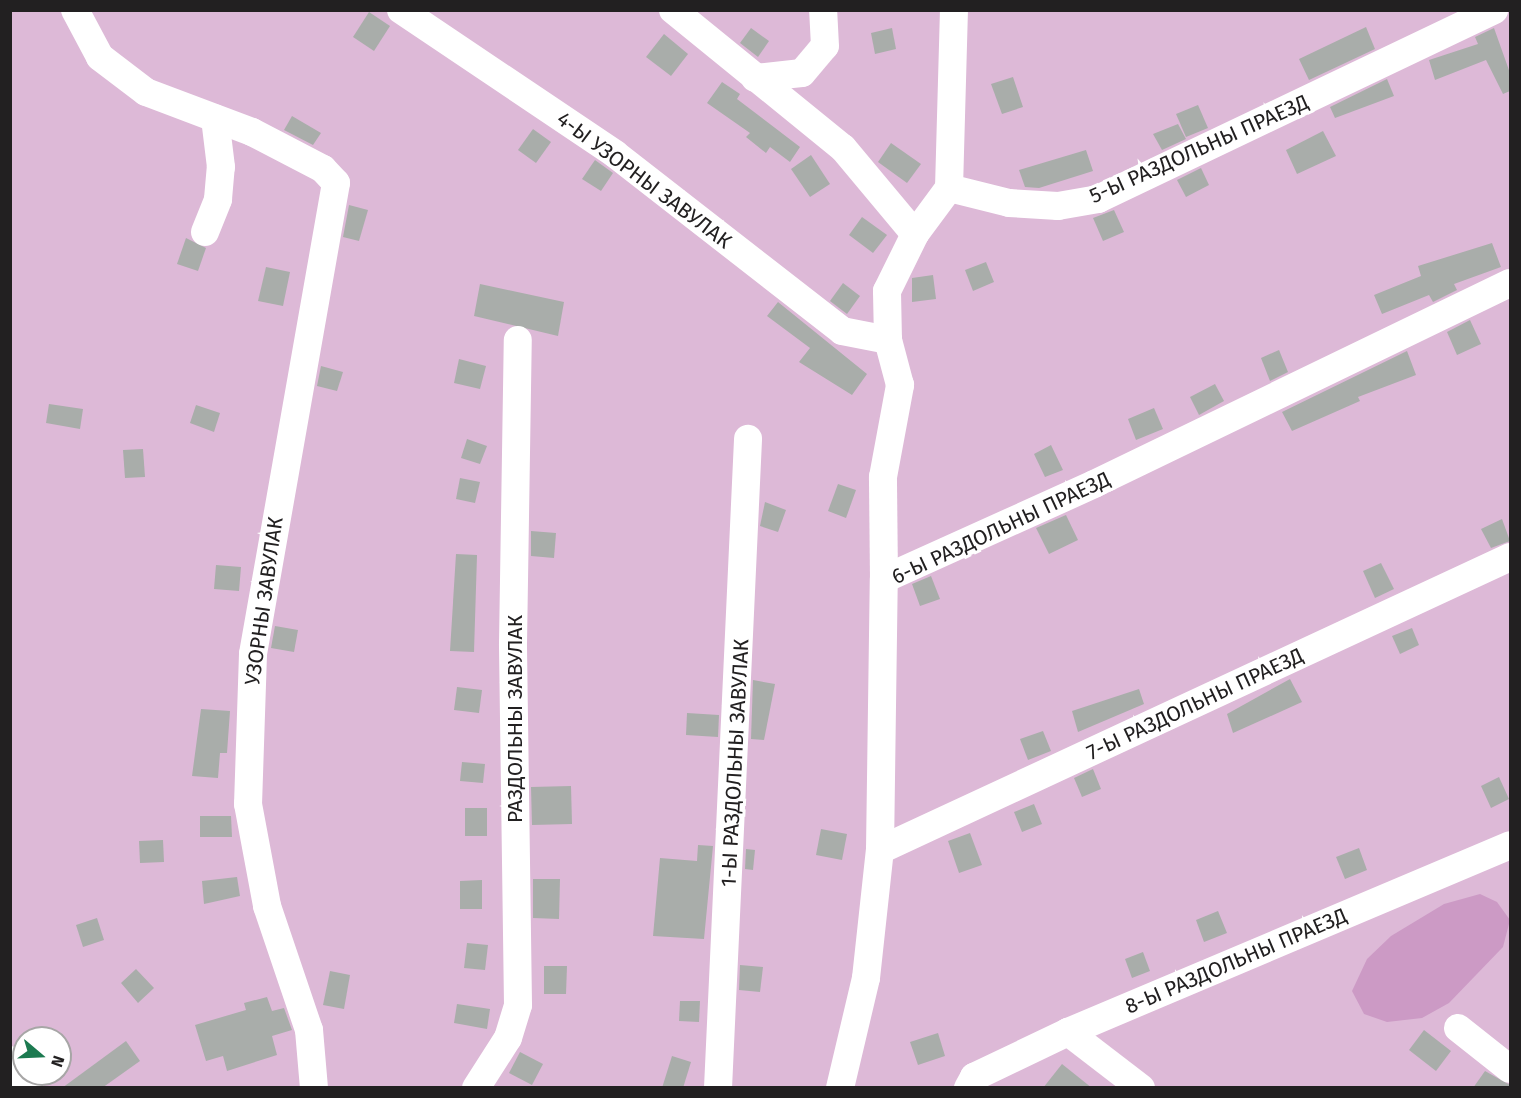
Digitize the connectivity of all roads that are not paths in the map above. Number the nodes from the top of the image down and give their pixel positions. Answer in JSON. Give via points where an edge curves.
{"nodes":[{"id":1,"x":75,"y":10,"type":"edge"},
{"id":2,"x":401,"y":10,"type":"edge"},
{"id":3,"x":673,"y":10,"type":"edge"},
{"id":4,"x":822,"y":10,"type":"edge"},
{"id":5,"x":954,"y":10,"type":"edge"},
{"id":6,"x":1494,"y":10,"type":"edge"},
{"id":7,"x":755,"y":78,"type":"junction"},
{"id":8,"x":215,"y":118,"type":"junction"},
{"id":9,"x":948,"y":188,"type":"junction"},
{"id":10,"x":205,"y":232,"type":"dead end"},
{"id":11,"x":915,"y":234,"type":"junction"},
{"id":12,"x":1510,"y":283,"type":"edge"},
{"id":13,"x":518,"y":340,"type":"dead end"},
{"id":14,"x":888,"y":340,"type":"junction"},
{"id":15,"x":748,"y":439,"type":"dead end"},
{"id":16,"x":1510,"y":557,"type":"edge"},
{"id":17,"x":884,"y":579,"type":"junction"},
{"id":18,"x":1510,"y":845,"type":"edge"},
{"id":19,"x":880,"y":850,"type":"junction"},
{"id":20,"x":1458,"y":1028,"type":"dead end"},
{"id":21,"x":1068,"y":1032,"type":"junction"},
{"id":22,"x":10,"y":1060,"type":"edge"},
{"id":23,"x":1510,"y":1069,"type":"edge"},
{"id":24,"x":30,"y":1088,"type":"edge"},
{"id":25,"x":314,"y":1088,"type":"edge"},
{"id":26,"x":476,"y":1088,"type":"edge"},
{"id":27,"x":718,"y":1088,"type":"edge"},
{"id":28,"x":840,"y":1088,"type":"edge"},
{"id":29,"x":968,"y":1088,"type":"edge"},
{"id":30,"x":1141,"y":1088,"type":"edge"}],
"edges":[{"from":1,"to":8,"type":"lane","via":[[100,57],[146,92]]},
{"from":2,"to":14,"type":"lane","name":"4-Ы УЗОРНЫ ЗАВУЛАК","via":[[615,154],[842,331]]},
{"from":3,"to":7,"type":"lane"},
{"from":4,"to":7,"type":"lane","via":[[825,46],[802,73]]},
{"from":5,"to":9,"type":"lane"},
{"from":6,"to":9,"type":"lane","name":"5-Ы РАЗДОЛЬНЫ ПРАЕЗД","via":[[1098,199],[1058,206],[1009,203]]},
{"from":7,"to":11,"type":"lane","via":[[843,148]]},
{"from":8,"to":10,"type":"lane","via":[[219,188]]},
{"from":8,"to":25,"type":"lane","name":"УЗОРНЫ ЗАВУЛАК","via":[[323,169],[336,183],[253,654],[248,804],[267,906],[309,1030]]},
{"from":9,"to":11,"type":"lane"},
{"from":11,"to":14,"type":"lane","via":[[887,291]]},
{"from":12,"to":17,"type":"lane","name":"6-Ы РАЗДОЛЬНЫ ПРАЕЗД","via":[[1105,479]]},
{"from":13,"to":26,"type":"lane","name":"РАЗДОЛЬНЫ ЗАВУЛАК","via":[[513,644],[518,1005],[508,1038]]},
{"from":14,"to":17,"type":"lane","via":[[900,385],[883,477]]},
{"from":15,"to":27,"type":"lane","name":"1-Ы РАЗДОЛЬНЫ ЗАВУЛАК"},
{"from":16,"to":19,"type":"lane","name":"7-Ы РАЗДОЛЬНЫ ПРАЕЗД"},
{"from":17,"to":19,"type":"lane","name":"6-Ы РАЗДОЛЬНЫ ПРАЕЗД"},
{"from":18,"to":21,"type":"lane","name":"8-Ы РАЗДОЛЬНЫ ПРАЕЗД"},
{"from":19,"to":28,"type":"lane","name":"6-Ы РАЗДОЛЬНЫ ПРАЕЗД","via":[[866,978]]},
{"from":20,"to":23,"type":"lane"},
{"from":21,"to":29,"type":"lane","name":"8-Ы РАЗДОЛЬНЫ ПРАЕЗД","via":[[975,1077]]},
{"from":21,"to":30,"type":"lane"},
{"from":22,"to":24,"type":"lane"}]}
